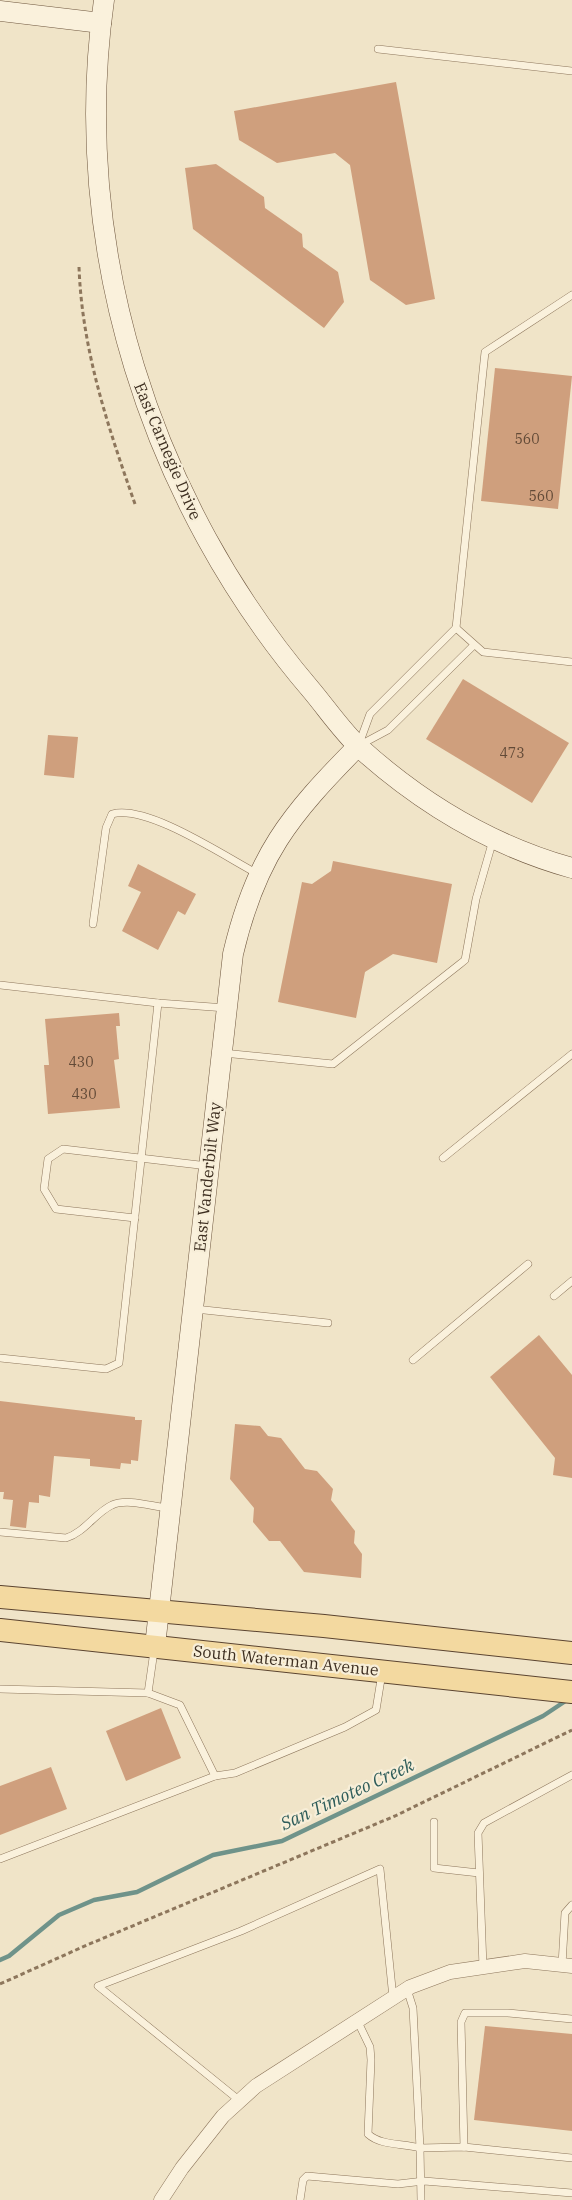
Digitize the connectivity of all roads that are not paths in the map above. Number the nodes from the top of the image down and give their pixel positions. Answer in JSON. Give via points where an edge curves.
{"nodes":[{"id":1,"x":104,"y":0,"type":"edge"},
{"id":2,"x":0,"y":11,"type":"edge"},
{"id":3,"x":101,"y":23,"type":"junction"},
{"id":4,"x":378,"y":49,"type":"dead end"},
{"id":5,"x":572,"y":71,"type":"edge"},
{"id":6,"x":572,"y":296,"type":"edge"},
{"id":7,"x":456,"y":628,"type":"junction"},
{"id":8,"x":474,"y":645,"type":"junction"},
{"id":9,"x":572,"y":662,"type":"edge"},
{"id":10,"x":358,"y":746,"type":"junction"},
{"id":11,"x":493,"y":840,"type":"junction"},
{"id":12,"x":572,"y":868,"type":"edge"},
{"id":13,"x":258,"y":874,"type":"junction"},
{"id":14,"x":93,"y":924,"type":"dead end"},
{"id":15,"x":0,"y":985,"type":"edge"},
{"id":16,"x":158,"y":1004,"type":"junction"},
{"id":17,"x":226,"y":1008,"type":"junction"},
{"id":18,"x":221,"y":1053,"type":"junction"},
{"id":19,"x":572,"y":1054,"type":"edge"},
{"id":20,"x":141,"y":1157,"type":"junction"},
{"id":21,"x":443,"y":1158,"type":"dead end"},
{"id":22,"x":208,"y":1166,"type":"junction"},
{"id":23,"x":135,"y":1218,"type":"junction"},
{"id":24,"x":528,"y":1264,"type":"dead end"},
{"id":25,"x":572,"y":1281,"type":"edge"},
{"id":26,"x":554,"y":1296,"type":"dead end"},
{"id":27,"x":193,"y":1309,"type":"junction"},
{"id":28,"x":328,"y":1323,"type":"dead end"},
{"id":29,"x":0,"y":1358,"type":"edge"},
{"id":30,"x":413,"y":1360,"type":"dead end"},
{"id":31,"x":172,"y":1509,"type":"junction"},
{"id":32,"x":0,"y":1532,"type":"edge"},
{"id":33,"x":0,"y":1597,"type":"edge"},
{"id":34,"x":159,"y":1612,"type":"junction"},
{"id":35,"x":0,"y":1630,"type":"edge"},
{"id":36,"x":155,"y":1646,"type":"junction"},
{"id":37,"x":572,"y":1653,"type":"edge"},
{"id":38,"x":382,"y":1671,"type":"junction"},
{"id":39,"x":0,"y":1689,"type":"edge"},
{"id":40,"x":572,"y":1692,"type":"edge"},
{"id":41,"x":148,"y":1694,"type":"junction"},
{"id":42,"x":572,"y":1775,"type":"edge"},
{"id":43,"x":215,"y":1776,"type":"junction"},
{"id":44,"x":434,"y":1822,"type":"dead end"},
{"id":45,"x":0,"y":1859,"type":"edge"},
{"id":46,"x":479,"y":1874,"type":"junction"},
{"id":47,"x":572,"y":1905,"type":"edge"},
{"id":48,"x":567,"y":1966,"type":"edge"},
{"id":49,"x":483,"y":1967,"type":"junction"},
{"id":50,"x":407,"y":1989,"type":"junction"},
{"id":51,"x":393,"y":1998,"type":"junction"},
{"id":52,"x":572,"y":2019,"type":"edge"},
{"id":53,"x":357,"y":2020,"type":"junction"},
{"id":54,"x":240,"y":2101,"type":"junction"},
{"id":55,"x":464,"y":2147,"type":"junction"},
{"id":56,"x":420,"y":2148,"type":"junction"},
{"id":57,"x":572,"y":2158,"type":"edge"},
{"id":58,"x":421,"y":2182,"type":"junction"},
{"id":59,"x":572,"y":2193,"type":"edge"},
{"id":60,"x":556,"y":2196,"type":"edge"},
{"id":61,"x":162,"y":2200,"type":"edge"},
{"id":62,"x":300,"y":2200,"type":"edge"},
{"id":63,"x":421,"y":2200,"type":"edge"}],
"edges":[{"from":1,"to":3,"type":"street","name":"East Carnegie Drive"},
{"from":2,"to":3,"type":"street"},
{"from":3,"to":10,"type":"street","name":"East Carnegie Drive","via":[[96,116],[99,188],[108,255],[133,364],[153,424],[209,546],[244,603],[284,659]]},
{"from":4,"to":5,"type":"lane"},
{"from":6,"to":7,"type":"lane","via":[[485,352]]},
{"from":7,"to":8,"type":"lane"},
{"from":7,"to":10,"type":"lane","via":[[370,714]]},
{"from":8,"to":9,"type":"lane","via":[[483,652]]},
{"from":8,"to":10,"type":"lane","via":[[388,730]]},
{"from":10,"to":11,"type":"street","name":"East Carnegie Drive","via":[[406,785]]},
{"from":10,"to":13,"type":"street","name":"East Vanderbilt Way","via":[[303,803]]},
{"from":11,"to":12,"type":"street","name":"East Carnegie Drive"},
{"from":11,"to":18,"type":"lane","via":[[476,899],[465,960],[333,1064]]},
{"from":13,"to":14,"type":"lane","via":[[150,816],[122,811],[112,814],[106,828]]},
{"from":13,"to":17,"type":"street","name":"East Vanderbilt Way","via":[[233,954]]},
{"from":15,"to":16,"type":"lane"},
{"from":16,"to":17,"type":"lane"},
{"from":16,"to":20,"type":"lane"},
{"from":17,"to":18,"type":"street","name":"East Vanderbilt Way"},
{"from":18,"to":22,"type":"street","name":"East Vanderbilt Way"},
{"from":19,"to":21,"type":"lane"},
{"from":20,"to":22,"type":"lane"},
{"from":20,"to":23,"type":"lane"},
{"from":20,"to":23,"type":"lane","via":[[63,1149],[48,1159],[44,1189],[56,1209]]},
{"from":22,"to":27,"type":"street","name":"East Vanderbilt Way"},
{"from":23,"to":29,"type":"lane","via":[[119,1363],[106,1370]]},
{"from":24,"to":30,"type":"lane"},
{"from":25,"to":26,"type":"lane"},
{"from":27,"to":28,"type":"lane"},
{"from":27,"to":31,"type":"street","name":"East Vanderbilt Way"},
{"from":31,"to":32,"type":"lane","via":[[129,1503],[111,1506],[76,1535],[66,1538]]},
{"from":31,"to":34,"type":"street","name":"East Vanderbilt Way"},
{"from":33,"to":34,"type":"main road"},
{"from":34,"to":36,"type":"street","name":"East Vanderbilt Way"},
{"from":34,"to":37,"type":"main road"},
{"from":35,"to":36,"type":"main road","name":"South Waterman Avenue"},
{"from":36,"to":38,"type":"main road","name":"South Waterman Avenue"},
{"from":36,"to":41,"type":"lane"},
{"from":38,"to":40,"type":"main road","name":"South Waterman Avenue"},
{"from":38,"to":43,"type":"lane","via":[[376,1710],[235,1773]]},
{"from":39,"to":41,"type":"lane"},
{"from":41,"to":43,"type":"lane","via":[[180,1705]]},
{"from":42,"to":46,"type":"lane","via":[[484,1823],[478,1833]]},
{"from":43,"to":45,"type":"lane"},
{"from":44,"to":46,"type":"lane","via":[[434,1868]]},
{"from":46,"to":49,"type":"lane"},
{"from":47,"to":48,"type":"lane","via":[[565,1913],[564,1923]]},
{"from":48,"to":49,"type":"street","via":[[525,1961]]},
{"from":49,"to":50,"type":"street","via":[[450,1972]]},
{"from":50,"to":51,"type":"street"},
{"from":50,"to":56,"type":"lane","via":[[413,2008]]},
{"from":51,"to":53,"type":"street"},
{"from":51,"to":54,"type":"lane","via":[[380,1869],[241,1931],[98,1986]]},
{"from":52,"to":55,"type":"lane","via":[[465,2013],[461,2022]]},
{"from":53,"to":54,"type":"street","via":[[256,2086]]},
{"from":53,"to":56,"type":"lane","via":[[370,2048],[368,2134],[376,2141]]},
{"from":54,"to":61,"type":"street","via":[[216,2124]]},
{"from":55,"to":56,"type":"lane"},
{"from":55,"to":57,"type":"lane"},
{"from":56,"to":58,"type":"lane"},
{"from":58,"to":60,"type":"lane"},
{"from":58,"to":62,"type":"lane","via":[[398,2184],[307,2176]]},
{"from":58,"to":63,"type":"lane"},
{"from":59,"to":60,"type":"lane"}]}
